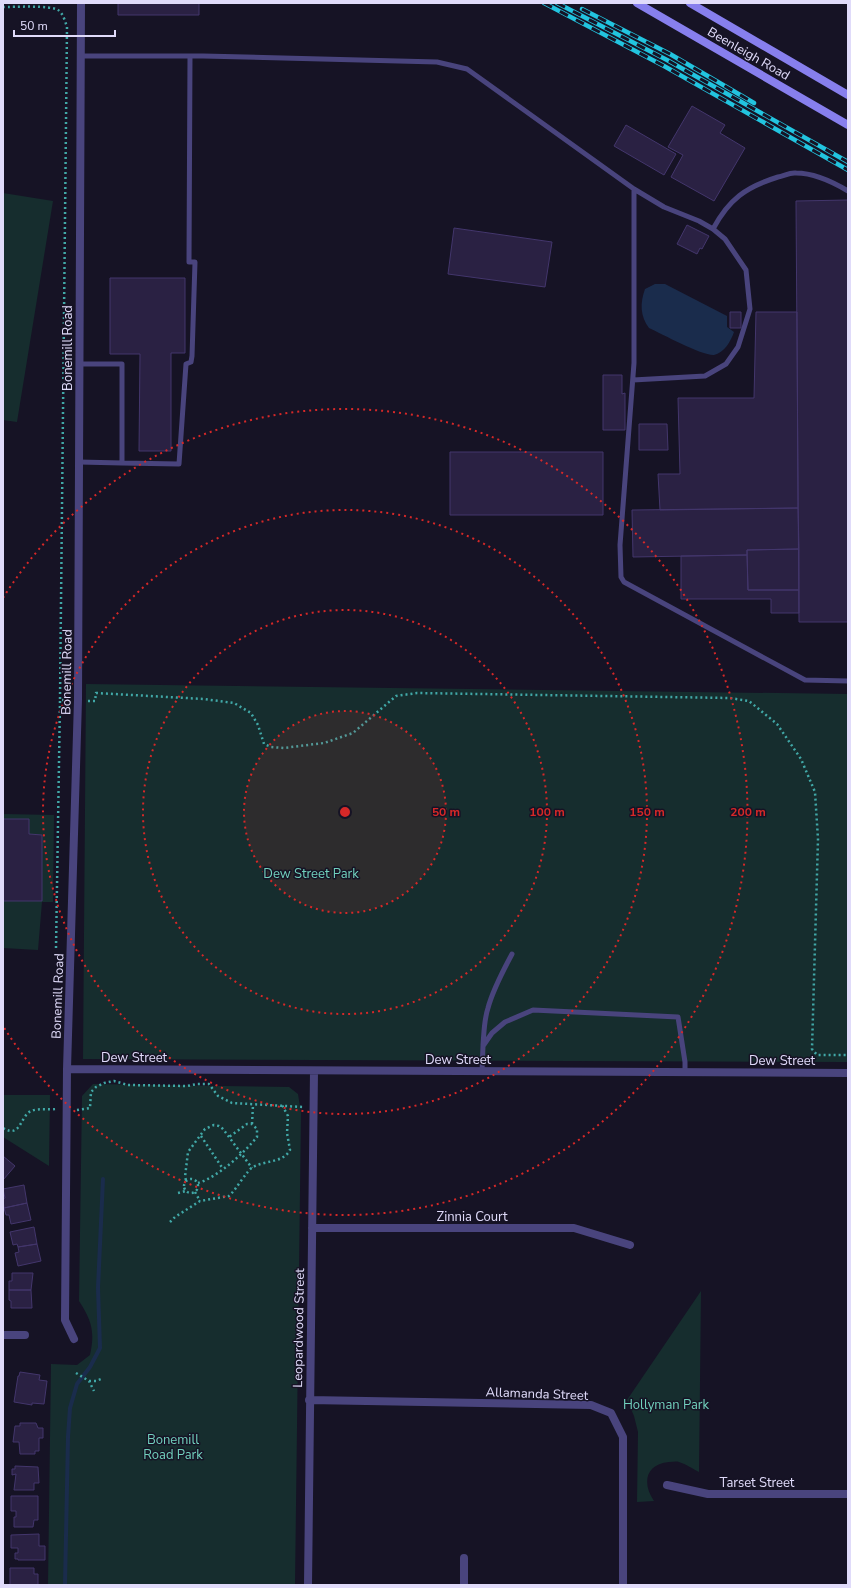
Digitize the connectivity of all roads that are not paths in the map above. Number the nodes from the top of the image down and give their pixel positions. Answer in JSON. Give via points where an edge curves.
{"nodes":[{"id":1,"x":81,"y":3,"type":"edge"},
{"id":2,"x":637,"y":3,"type":"edge"},
{"id":3,"x":690,"y":3,"type":"edge"},
{"id":4,"x":80,"y":56,"type":"junction"},
{"id":5,"x":190,"y":56,"type":"junction"},
{"id":6,"x":848,"y":95,"type":"edge"},
{"id":7,"x":848,"y":125,"type":"edge"},
{"id":8,"x":634,"y":189,"type":"junction"},
{"id":9,"x":848,"y":191,"type":"edge"},
{"id":10,"x":713,"y":229,"type":"junction"},
{"id":11,"x":79,"y":364,"type":"junction"},
{"id":12,"x":633,"y":380,"type":"junction"},
{"id":13,"x":79,"y":462,"type":"junction"},
{"id":14,"x":122,"y":463,"type":"junction"},
{"id":15,"x":848,"y":681,"type":"edge"},
{"id":16,"x":512,"y":954,"type":"dead end"},
{"id":17,"x":483,"y":1046,"type":"junction"},
{"id":18,"x":67,"y":1069,"type":"junction"},
{"id":19,"x":314,"y":1071,"type":"junction"},
{"id":20,"x":482,"y":1071,"type":"junction"},
{"id":21,"x":685,"y":1072,"type":"junction"},
{"id":22,"x":848,"y":1073,"type":"edge"},
{"id":23,"x":312,"y":1228,"type":"junction"},
{"id":24,"x":630,"y":1245,"type":"dead end"},
{"id":25,"x":3,"y":1335,"type":"edge"},
{"id":26,"x":25,"y":1335,"type":"dead end"},
{"id":27,"x":74,"y":1339,"type":"dead end"},
{"id":28,"x":309,"y":1400,"type":"junction"},
{"id":29,"x":667,"y":1485,"type":"dead end"},
{"id":30,"x":848,"y":1494,"type":"edge"},
{"id":31,"x":464,"y":1558,"type":"dead end"},
{"id":32,"x":308,"y":1585,"type":"edge"},
{"id":33,"x":464,"y":1585,"type":"edge"},
{"id":34,"x":622,"y":1585,"type":"edge"}],
"edges":[{"from":1,"to":4,"type":"street","name":"Bonemill Road"},
{"from":2,"to":7,"type":"main road","name":"Beenleigh Road"},
{"from":3,"to":6,"type":"main road","name":"Beenleigh Road"},
{"from":4,"to":5,"type":"lane"},
{"from":4,"to":11,"type":"street","name":"Bonemill Road"},
{"from":5,"to":8,"type":"lane","via":[[436,62],[467,69]]},
{"from":5,"to":14,"type":"lane","via":[[189,262],[195,262],[192,356],[191,362],[186,364],[178,464]]},
{"from":8,"to":10,"type":"lane","via":[[664,207]]},
{"from":8,"to":12,"type":"lane"},
{"from":9,"to":10,"type":"lane","via":[[813,175],[795,172],[764,182],[742,193],[720,216]]},
{"from":10,"to":12,"type":"lane","via":[[725,238],[746,270],[750,309],[738,347],[726,364],[705,376]]},
{"from":11,"to":13,"type":"street","name":"Bonemill Road"},
{"from":11,"to":14,"type":"lane","via":[[122,364]]},
{"from":12,"to":15,"type":"lane","via":[[620,545],[621,577],[624,582],[805,680]]},
{"from":13,"to":14,"type":"lane"},
{"from":13,"to":18,"type":"street","name":"Bonemill Road","via":[[78,700]]},
{"from":16,"to":17,"type":"lane","via":[[488,1008]]},
{"from":17,"to":20,"type":"lane"},
{"from":17,"to":21,"type":"lane","via":[[492,1033],[505,1022],[533,1010],[678,1017]]},
{"from":18,"to":19,"type":"street","name":"Dew Street"},
{"from":18,"to":27,"type":"street","name":"Bonemill Road","via":[[65,1320]]},
{"from":19,"to":20,"type":"street","name":"Dew Street"},
{"from":19,"to":23,"type":"street","name":"Leopardwood Street"},
{"from":20,"to":21,"type":"street","name":"Dew Street"},
{"from":21,"to":22,"type":"street","name":"Dew Street"},
{"from":23,"to":24,"type":"street","name":"Zinnia Court","via":[[574,1228]]},
{"from":23,"to":28,"type":"street","name":"Leopardwood Street"},
{"from":25,"to":26,"type":"street"},
{"from":28,"to":32,"type":"street","name":"Leopardwood Street"},
{"from":28,"to":34,"type":"street","name":"Allamanda Street","via":[[591,1405],[611,1412],[623,1437]]},
{"from":29,"to":30,"type":"street","name":"Tarset Street","via":[[708,1494]]},
{"from":31,"to":33,"type":"street"}]}
